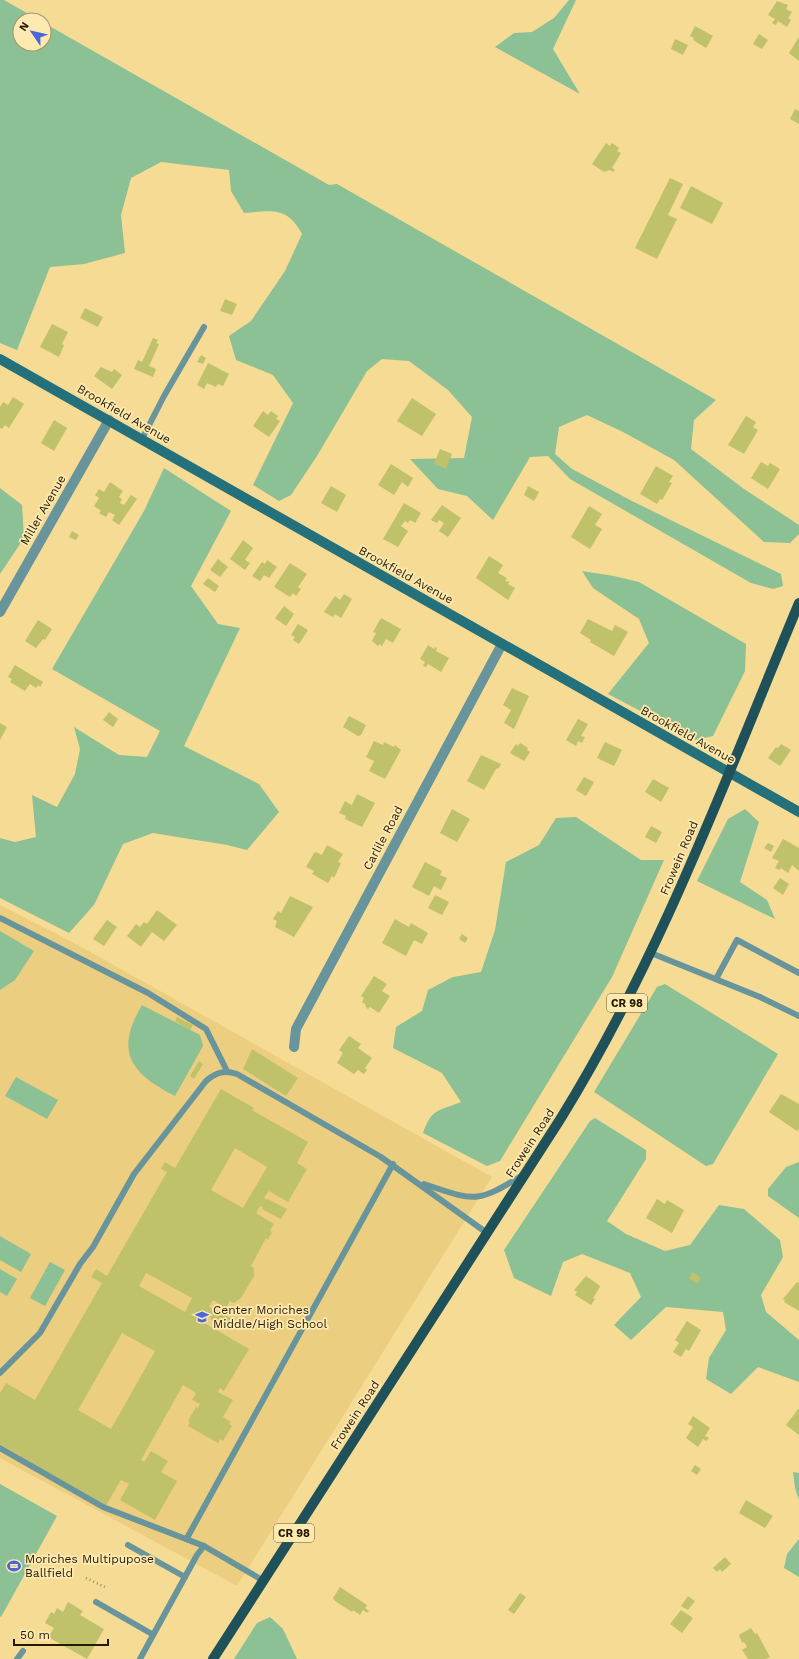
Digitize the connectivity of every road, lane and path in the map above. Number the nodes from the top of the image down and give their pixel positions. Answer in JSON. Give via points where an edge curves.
{"nodes":[{"id":1,"x":204,"y":327,"type":"dead end"},
{"id":2,"x":0,"y":360,"type":"edge"},
{"id":3,"x":109,"y":420,"type":"junction"},
{"id":4,"x":142,"y":439,"type":"junction"},
{"id":5,"x":799,"y":603,"type":"edge"},
{"id":6,"x":0,"y":612,"type":"edge"},
{"id":7,"x":502,"y":644,"type":"junction"},
{"id":8,"x":728,"y":773,"type":"junction"},
{"id":9,"x":799,"y":812,"type":"edge"},
{"id":10,"x":0,"y":918,"type":"edge"},
{"id":11,"x":651,"y":953,"type":"junction"},
{"id":12,"x":799,"y":973,"type":"edge"},
{"id":13,"x":716,"y":979,"type":"junction"},
{"id":14,"x":799,"y":1016,"type":"edge"},
{"id":15,"x":294,"y":1047,"type":"dead end"},
{"id":16,"x":227,"y":1071,"type":"junction"},
{"id":17,"x":392,"y":1164,"type":"junction"},
{"id":18,"x":526,"y":1173,"type":"junction"},
{"id":19,"x":418,"y":1183,"type":"junction"},
{"id":20,"x":487,"y":1233,"type":"junction"},
{"id":21,"x":0,"y":1373,"type":"edge"},
{"id":22,"x":0,"y":1448,"type":"edge"},
{"id":23,"x":187,"y":1538,"type":"junction"},
{"id":24,"x":128,"y":1545,"type":"dead end"},
{"id":25,"x":204,"y":1546,"type":"junction"},
{"id":26,"x":185,"y":1577,"type":"junction"},
{"id":27,"x":86,"y":1578,"type":"dead end"},
{"id":28,"x":264,"y":1581,"type":"junction"},
{"id":29,"x":104,"y":1587,"type":"dead end"},
{"id":30,"x":96,"y":1602,"type":"dead end"},
{"id":31,"x":152,"y":1634,"type":"junction"},
{"id":32,"x":23,"y":1651,"type":"dead end"},
{"id":33,"x":17,"y":1659,"type":"edge"},
{"id":34,"x":140,"y":1659,"type":"edge"},
{"id":35,"x":213,"y":1659,"type":"edge"}],
"edges":[{"from":1,"to":4,"type":"lane"},
{"from":2,"to":3,"type":"main road","name":"Brookfield Avenue"},
{"from":3,"to":4,"type":"main road","name":"Brookfield Avenue"},
{"from":3,"to":6,"type":"street","name":"Miller Avenue"},
{"from":4,"to":7,"type":"main road","name":"Brookfield Avenue"},
{"from":5,"to":8,"type":"main road","name":"Frowein Road","number":"CR 98"},
{"from":7,"to":8,"type":"main road","name":"Brookfield Avenue"},
{"from":7,"to":15,"type":"street","name":"Carlile Road","via":[[296,1029]]},
{"from":8,"to":9,"type":"main road","name":"Brookfield Avenue"},
{"from":8,"to":11,"type":"main road","name":"Frowein Road","number":"CR 98","via":[[681,889]]},
{"from":10,"to":16,"type":"lane","via":[[148,993],[206,1029]]},
{"from":11,"to":13,"type":"lane"},
{"from":11,"to":18,"type":"main road","name":"Frowein Road","number":"CR 98","via":[[594,1063]]},
{"from":12,"to":13,"type":"lane","via":[[737,940]]},
{"from":13,"to":14,"type":"lane"},
{"from":16,"to":17,"type":"lane","via":[[237,1074]]},
{"from":16,"to":21,"type":"lane","via":[[216,1073],[206,1081],[144,1159],[40,1333]]},
{"from":17,"to":19,"type":"lane"},
{"from":17,"to":23,"type":"lane"},
{"from":18,"to":19,"type":"lane","via":[[489,1194],[474,1198]]},
{"from":18,"to":20,"type":"main road","name":"Frowein Road","number":"CR 98"},
{"from":19,"to":20,"type":"lane"},
{"from":20,"to":28,"type":"main road","name":"Frowein Road","number":"CR 98"},
{"from":22,"to":23,"type":"lane","via":[[103,1507],[172,1535]]},
{"from":23,"to":25,"type":"lane"},
{"from":24,"to":26,"type":"lane"},
{"from":25,"to":26,"type":"lane"},
{"from":25,"to":28,"type":"lane"},
{"from":26,"to":31,"type":"lane"},
{"from":27,"to":29,"type":"path"},
{"from":28,"to":35,"type":"main road","name":"Frowein Road","number":"CR 98"},
{"from":30,"to":31,"type":"lane"},
{"from":31,"to":34,"type":"lane"},
{"from":32,"to":33,"type":"lane"}]}
